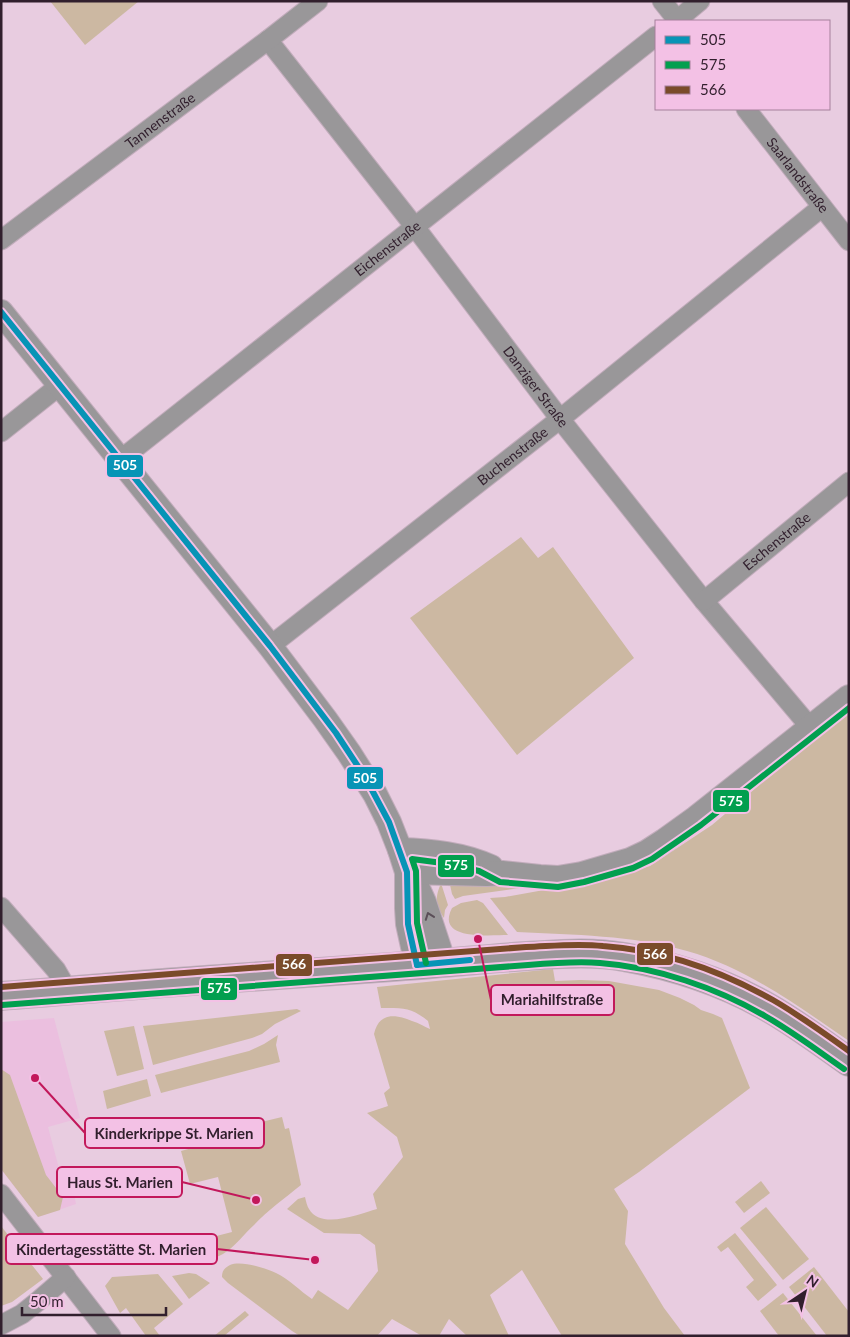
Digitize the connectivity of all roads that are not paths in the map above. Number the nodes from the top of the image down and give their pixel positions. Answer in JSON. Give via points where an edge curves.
{"nodes":[{"id":1,"x":318,"y":1,"type":"edge"},
{"id":2,"x":662,"y":1,"type":"edge"},
{"id":3,"x":700,"y":1,"type":"edge"},
{"id":4,"x":676,"y":20,"type":"edge"},
{"id":5,"x":678,"y":20,"type":"edge"},
{"id":6,"x":655,"y":37,"type":"edge"},
{"id":7,"x":268,"y":40,"type":"junction"},
{"id":8,"x":747,"y":110,"type":"edge"},
{"id":9,"x":822,"y":207,"type":"junction"},
{"id":10,"x":415,"y":227,"type":"junction"},
{"id":11,"x":1,"y":240,"type":"edge"},
{"id":12,"x":849,"y":240,"type":"edge"},
{"id":13,"x":1,"y":312,"type":"edge"},
{"id":14,"x":60,"y":386,"type":"junction"},
{"id":15,"x":560,"y":419,"type":"junction"},
{"id":16,"x":1,"y":432,"type":"edge"},
{"id":17,"x":120,"y":460,"type":"junction"},
{"id":18,"x":849,"y":482,"type":"edge"},
{"id":19,"x":704,"y":601,"type":"junction"},
{"id":20,"x":270,"y":646,"type":"junction"},
{"id":21,"x":849,"y":697,"type":"edge"},
{"id":22,"x":810,"y":727,"type":"junction"},
{"id":23,"x":404,"y":861,"type":"junction"},
{"id":24,"x":1,"y":907,"type":"edge"},
{"id":25,"x":444,"y":963,"type":"junction"},
{"id":26,"x":417,"y":965,"type":"junction"},
{"id":27,"x":68,"y":991,"type":"junction"},
{"id":28,"x":1,"y":996,"type":"edge"},
{"id":29,"x":849,"y":1062,"type":"edge"},
{"id":30,"x":1,"y":1194,"type":"edge"},
{"id":31,"x":66,"y":1276,"type":"junction"},
{"id":32,"x":1,"y":1325,"type":"edge"},
{"id":33,"x":111,"y":1336,"type":"edge"}],
"edges":[{"from":1,"to":7,"type":"street","name":"Tannenstraße"},
{"from":2,"to":4,"type":"street"},
{"from":3,"to":5,"type":"street"},
{"from":6,"to":10,"type":"street","name":"Eichenstraße"},
{"from":7,"to":10,"type":"street","name":"Danziger Straße"},
{"from":7,"to":11,"type":"street","name":"Tannenstraße"},
{"from":8,"to":9,"type":"street","name":"Saarlandstraße"},
{"from":9,"to":12,"type":"street","name":"Saarlandstraße"},
{"from":9,"to":15,"type":"street","name":"Buchenstraße"},
{"from":10,"to":15,"type":"street","name":"Danziger Straße"},
{"from":10,"to":17,"type":"street","name":"Eichenstraße"},
{"from":13,"to":14,"type":"street"},
{"from":14,"to":16,"type":"street"},
{"from":14,"to":17,"type":"street"},
{"from":15,"to":19,"type":"street","name":"Danziger Straße"},
{"from":15,"to":20,"type":"street","name":"Buchenstraße"},
{"from":17,"to":20,"type":"street"},
{"from":18,"to":19,"type":"street","name":"Eschenstraße"},
{"from":19,"to":22,"type":"street","name":"Danziger Straße"},
{"from":20,"to":23,"type":"street","via":[[336,733],[376,794]]},
{"from":21,"to":22,"type":"street"},
{"from":22,"to":23,"type":"street","via":[[696,818],[630,860],[568,876],[540,877],[502,872],[458,856],[425,852]]},
{"from":25,"to":23,"type":"street","one_way":true,"via":[[424,902]]},
{"from":23,"to":26,"type":"street","via":[[406,908]]},
{"from":24,"to":27,"type":"street","via":[[56,970]]},
{"from":25,"to":26,"type":"main road"},
{"from":25,"to":29,"type":"main road","via":[[590,954],[664,966],[744,994]]},
{"from":26,"to":27,"type":"main road"},
{"from":27,"to":28,"type":"main road"},
{"from":30,"to":31,"type":"street"},
{"from":31,"to":32,"type":"street","via":[[22,1314]]},
{"from":31,"to":33,"type":"street"}]}
